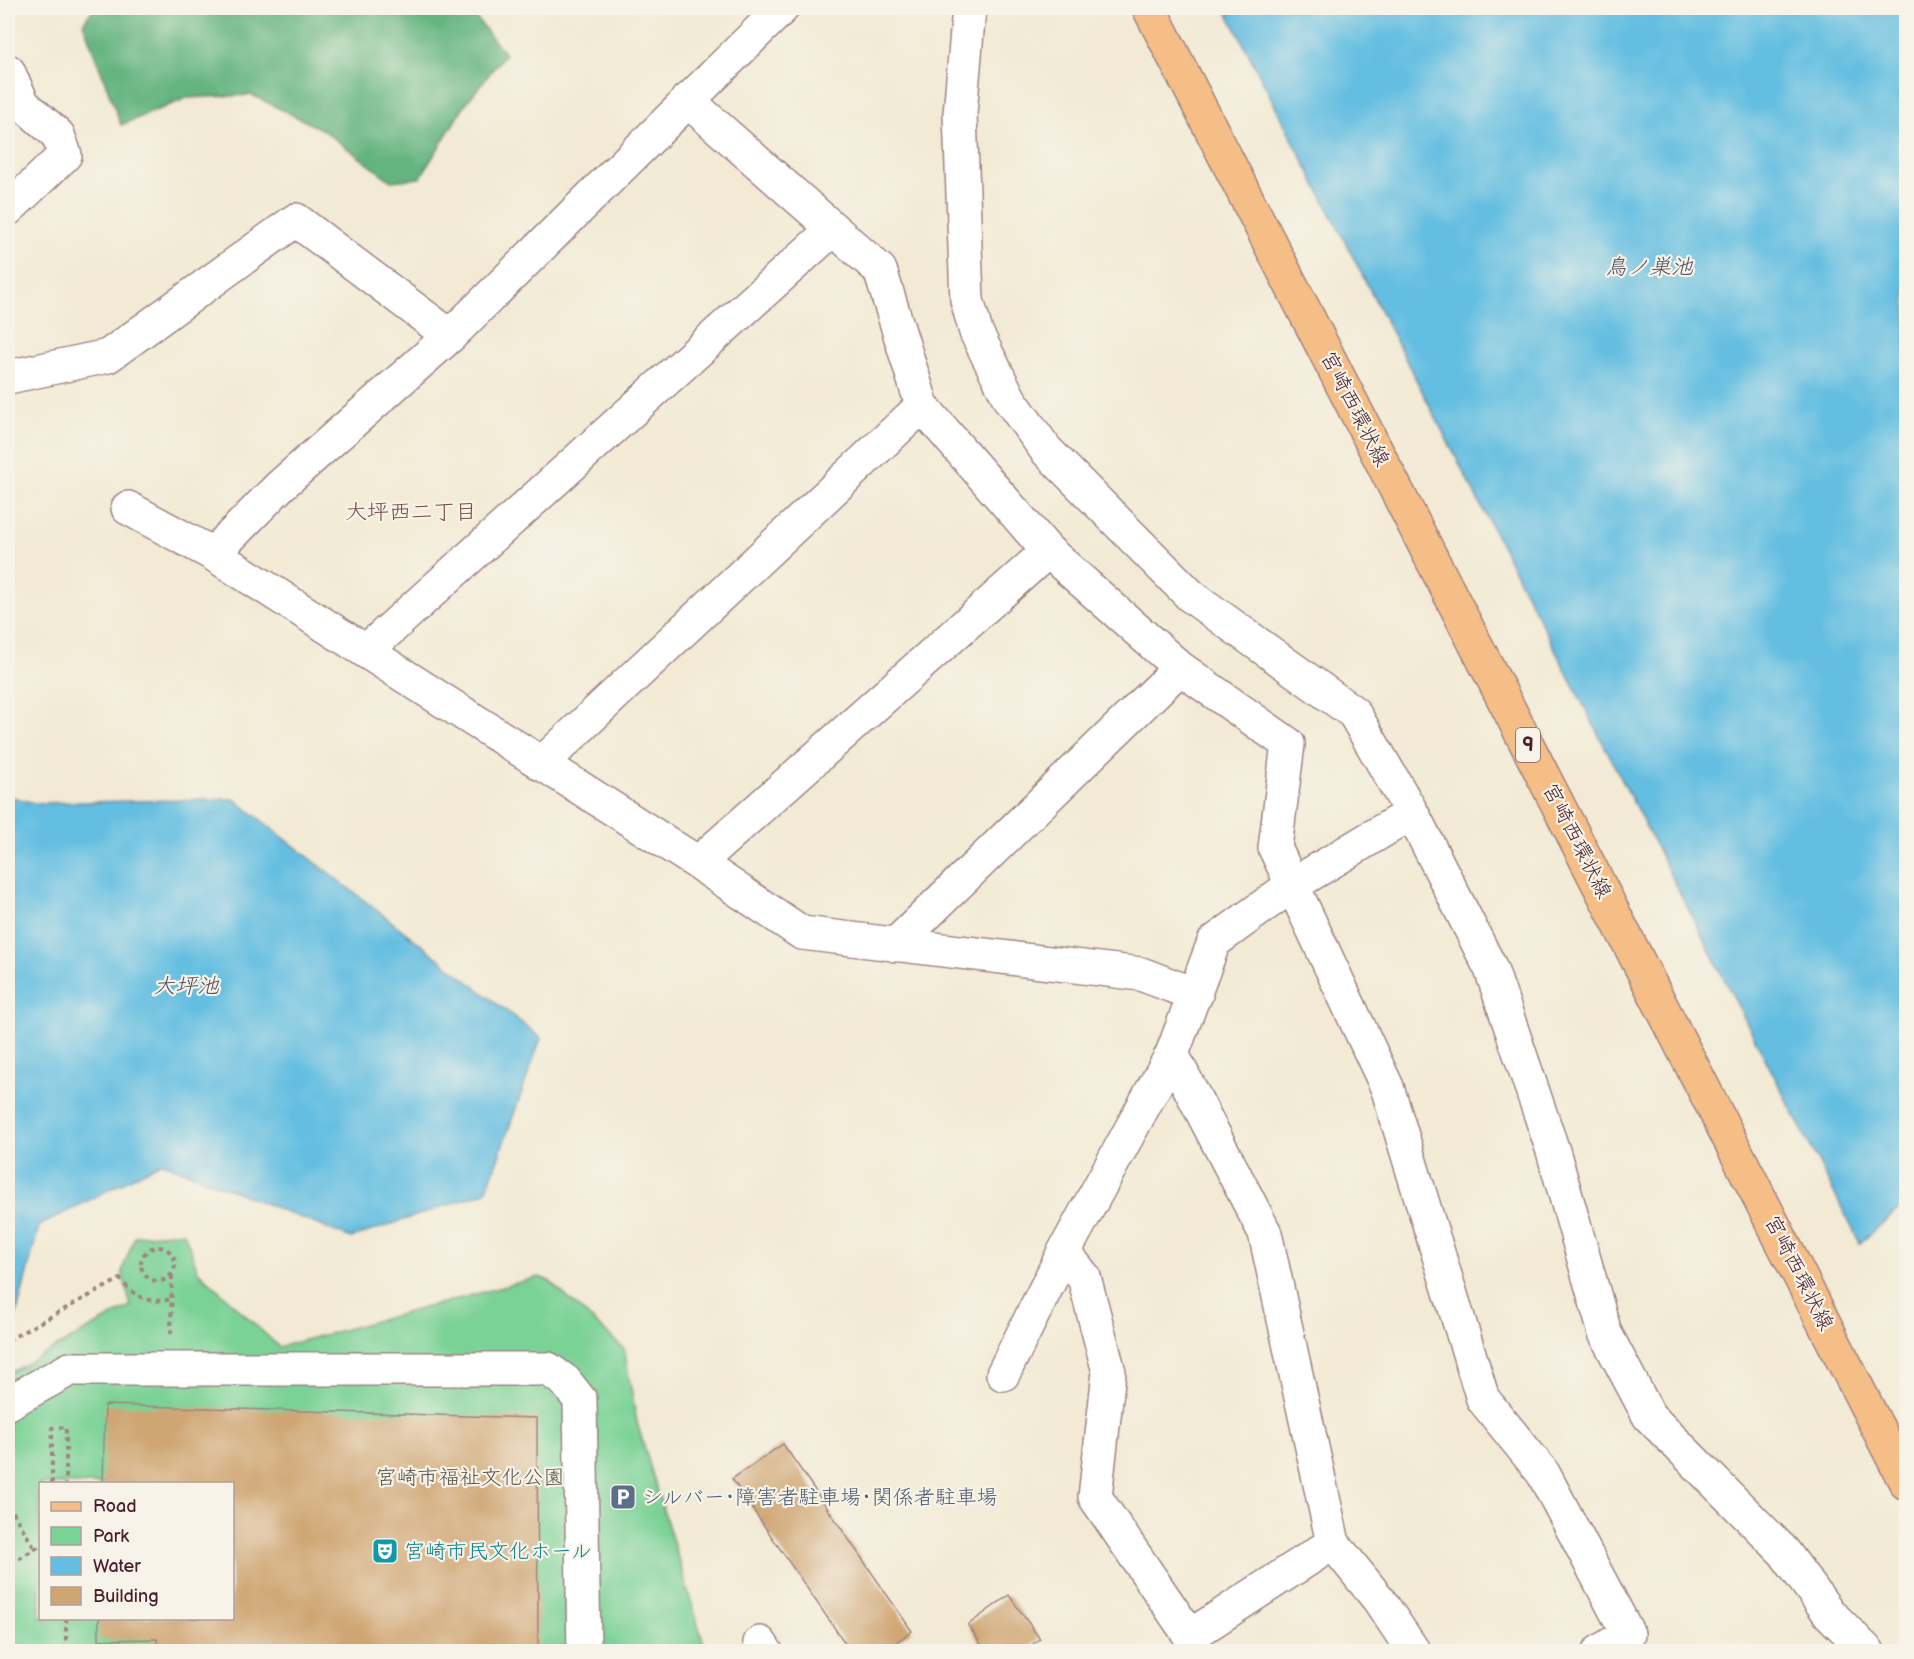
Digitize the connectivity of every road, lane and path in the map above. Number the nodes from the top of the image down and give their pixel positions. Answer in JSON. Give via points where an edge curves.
{"nodes":[{"id":1,"x":782,"y":8,"type":"edge"},
{"id":2,"x":969,"y":8,"type":"edge"},
{"id":3,"x":1149,"y":8,"type":"edge"},
{"id":4,"x":8,"y":71,"type":"edge"},
{"id":5,"x":687,"y":100,"type":"junction"},
{"id":6,"x":8,"y":209,"type":"edge"},
{"id":7,"x":833,"y":229,"type":"junction"},
{"id":8,"x":450,"y":336,"type":"junction"},
{"id":9,"x":8,"y":377,"type":"edge"},
{"id":10,"x":922,"y":406,"type":"junction"},
{"id":11,"x":128,"y":508,"type":"dead end"},
{"id":12,"x":1048,"y":550,"type":"junction"},
{"id":13,"x":213,"y":554,"type":"junction"},
{"id":14,"x":366,"y":651,"type":"junction"},
{"id":15,"x":1180,"y":668,"type":"junction"},
{"id":16,"x":541,"y":764,"type":"junction"},
{"id":17,"x":1412,"y":813,"type":"junction"},
{"id":18,"x":698,"y":863,"type":"junction"},
{"id":19,"x":1291,"y":886,"type":"junction"},
{"id":20,"x":895,"y":945,"type":"junction"},
{"id":21,"x":1196,"y":995,"type":"junction"},
{"id":22,"x":1172,"y":1054,"type":"junction"},
{"id":23,"x":1064,"y":1252,"type":"junction"},
{"id":24,"x":172,"y":1272,"type":"junction"},
{"id":25,"x":172,"y":1299,"type":"junction"},
{"id":26,"x":8,"y":1340,"type":"edge"},
{"id":27,"x":170,"y":1369,"type":"junction"},
{"id":28,"x":1003,"y":1374,"type":"dead end"},
{"id":29,"x":8,"y":1403,"type":"edge"},
{"id":30,"x":52,"y":1482,"type":"edge"},
{"id":31,"x":66,"y":1482,"type":"edge"},
{"id":32,"x":1906,"y":1483,"type":"edge"},
{"id":33,"x":8,"y":1504,"type":"edge"},
{"id":34,"x":1333,"y":1543,"type":"junction"},
{"id":35,"x":39,"y":1547,"type":"edge"},
{"id":36,"x":35,"y":1549,"type":"junction"},
{"id":37,"x":8,"y":1555,"type":"edge"},
{"id":38,"x":11,"y":1563,"type":"junction"},
{"id":39,"x":8,"y":1588,"type":"edge"},
{"id":40,"x":66,"y":1620,"type":"edge"},
{"id":41,"x":66,"y":1652,"type":"edge"},
{"id":42,"x":584,"y":1652,"type":"edge"},
{"id":43,"x":1414,"y":1652,"type":"edge"},
{"id":44,"x":1599,"y":1652,"type":"edge"},
{"id":45,"x":1868,"y":1652,"type":"edge"}],
"edges":[{"from":1,"to":5,"type":"street"},
{"from":2,"to":17,"type":"street","via":[[960,114],[967,300],[976,332],[1010,400],[1046,450],[1191,596],[1354,713]]},
{"from":3,"to":32,"type":"main road","name":"宮崎西環状線","number":"9"},
{"from":4,"to":6,"type":"street","via":[[24,104],[58,135],[65,155]]},
{"from":5,"to":7,"type":"street"},
{"from":5,"to":8,"type":"street"},
{"from":7,"to":10,"type":"street","via":[[880,270]]},
{"from":7,"to":14,"type":"street"},
{"from":8,"to":9,"type":"street","via":[[296,220],[108,356]]},
{"from":8,"to":13,"type":"street","via":[[280,486]]},
{"from":10,"to":12,"type":"street"},
{"from":10,"to":16,"type":"street"},
{"from":11,"to":13,"type":"street"},
{"from":12,"to":15,"type":"street"},
{"from":12,"to":18,"type":"street"},
{"from":13,"to":14,"type":"street"},
{"from":14,"to":16,"type":"street"},
{"from":15,"to":19,"type":"street","via":[[1288,744],[1275,848]]},
{"from":15,"to":20,"type":"street"},
{"from":16,"to":18,"type":"street"},
{"from":17,"to":19,"type":"street"},
{"from":17,"to":45,"type":"street","via":[[1491,969],[1553,1151],[1605,1333],[1649,1416],[1784,1552],[1829,1613]]},
{"from":18,"to":20,"type":"street","via":[[802,933]]},
{"from":19,"to":21,"type":"street","via":[[1214,942]]},
{"from":19,"to":44,"type":"street","via":[[1387,1087],[1483,1399],[1543,1473],[1628,1634]]},
{"from":20,"to":21,"type":"street","via":[[1141,974]]},
{"from":21,"to":22,"type":"street"},
{"from":22,"to":23,"type":"street"},
{"from":22,"to":34,"type":"street","via":[[1265,1233]]},
{"from":23,"to":28,"type":"street"},
{"from":23,"to":34,"type":"street","via":[[1084,1277],[1109,1372],[1095,1497],[1190,1636]]},
{"from":24,"to":24,"type":"path","via":[[165,1279],[149,1278],[142,1270],[144,1253],[154,1247],[165,1248],[173,1256]]},
{"from":24,"to":25,"type":"path"},
{"from":25,"to":26,"type":"path","via":[[147,1301],[120,1279]]},
{"from":25,"to":27,"type":"path"},
{"from":27,"to":29,"type":"street","via":[[70,1369]]},
{"from":27,"to":42,"type":"street","via":[[548,1369],[565,1381],[580,1400]]},
{"from":30,"to":31,"type":"path","via":[[52,1428],[66,1427]]},
{"from":33,"to":36,"type":"path"},
{"from":34,"to":43,"type":"street","via":[[1379,1599]]},
{"from":35,"to":36,"type":"path"},
{"from":36,"to":38,"type":"path"},
{"from":37,"to":38,"type":"path"},
{"from":38,"to":39,"type":"path"},
{"from":40,"to":41,"type":"path"}]}
